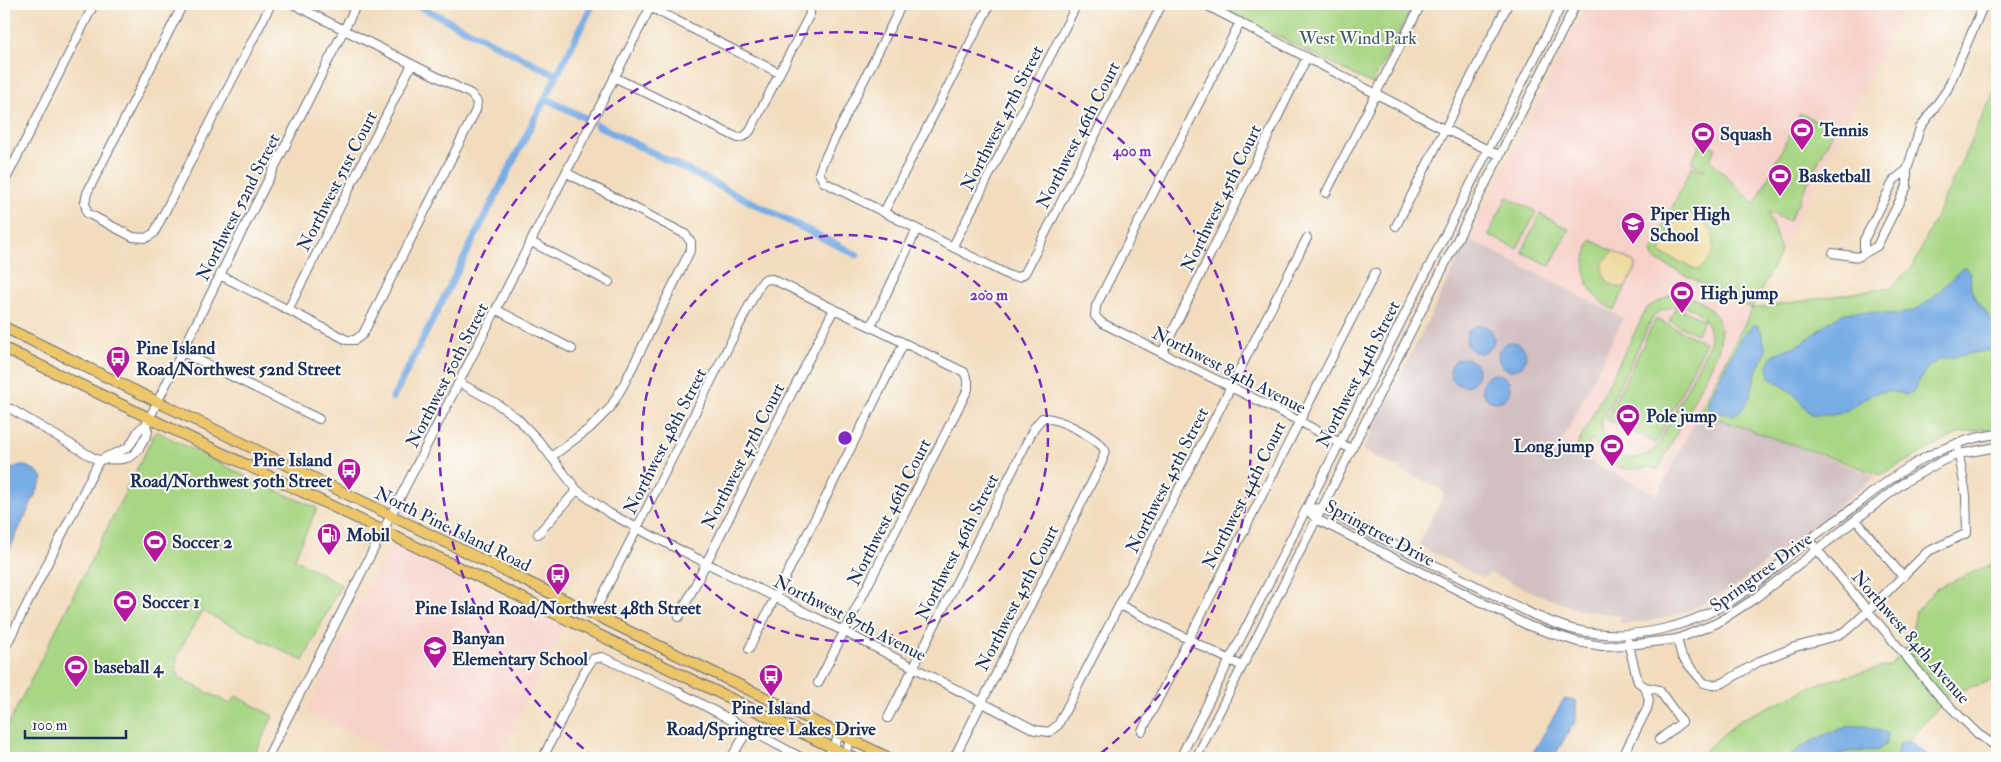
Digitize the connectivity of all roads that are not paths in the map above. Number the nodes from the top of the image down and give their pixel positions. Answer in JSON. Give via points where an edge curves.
{"nodes":[{"id":1,"x":6,"y":4,"type":"edge"},
{"id":2,"x":94,"y":4,"type":"edge"},
{"id":3,"x":183,"y":4,"type":"edge"},
{"id":4,"x":271,"y":4,"type":"edge"},
{"id":5,"x":293,"y":4,"type":"edge"},
{"id":6,"x":357,"y":4,"type":"edge"},
{"id":7,"x":902,"y":4,"type":"edge"},
{"id":8,"x":990,"y":4,"type":"edge"},
{"id":9,"x":1077,"y":4,"type":"edge"},
{"id":10,"x":1162,"y":4,"type":"edge"},
{"id":11,"x":1204,"y":4,"type":"edge"},
{"id":12,"x":1421,"y":4,"type":"edge"},
{"id":13,"x":1508,"y":4,"type":"edge"},
{"id":14,"x":1562,"y":4,"type":"edge"},
{"id":15,"x":1576,"y":4,"type":"edge"},
{"id":16,"x":1984,"y":4,"type":"edge"},
{"id":17,"x":651,"y":6,"type":"edge"},
{"id":18,"x":810,"y":6,"type":"edge"},
{"id":19,"x":4,"y":9,"type":"edge"},
{"id":20,"x":1240,"y":22,"type":"junction"},
{"id":21,"x":344,"y":29,"type":"junction"},
{"id":22,"x":1307,"y":57,"type":"junction"},
{"id":23,"x":412,"y":64,"type":"junction"},
{"id":24,"x":779,"y":73,"type":"junction"},
{"id":25,"x":614,"y":77,"type":"junction"},
{"id":26,"x":1376,"y":94,"type":"junction"},
{"id":27,"x":1445,"y":129,"type":"junction"},
{"id":28,"x":1488,"y":150,"type":"junction"},
{"id":29,"x":1499,"y":155,"type":"junction"},
{"id":30,"x":1907,"y":170,"type":"junction"},
{"id":31,"x":567,"y":173,"type":"junction"},
{"id":32,"x":5,"y":178,"type":"edge"},
{"id":33,"x":1326,"y":193,"type":"dead end"},
{"id":34,"x":884,"y":212,"type":"junction"},
{"id":35,"x":1396,"y":226,"type":"dead end"},
{"id":36,"x":918,"y":229,"type":"junction"},
{"id":37,"x":1307,"y":238,"type":"dead end"},
{"id":38,"x":531,"y":242,"type":"junction"},
{"id":39,"x":953,"y":246,"type":"junction"},
{"id":40,"x":1834,"y":253,"type":"dead end"},
{"id":41,"x":1864,"y":254,"type":"junction"},
{"id":42,"x":1375,"y":273,"type":"dead end"},
{"id":43,"x":220,"y":275,"type":"junction"},
{"id":44,"x":609,"y":282,"type":"dead end"},
{"id":45,"x":834,"y":308,"type":"junction"},
{"id":46,"x":288,"y":310,"type":"junction"},
{"id":47,"x":497,"y":310,"type":"junction"},
{"id":48,"x":871,"y":326,"type":"junction"},
{"id":49,"x":4,"y":327,"type":"edge"},
{"id":50,"x":904,"y":343,"type":"junction"},
{"id":51,"x":4,"y":348,"type":"edge"},
{"id":52,"x":572,"y":349,"type":"dead end"},
{"id":53,"x":182,"y":352,"type":"junction"},
{"id":54,"x":1162,"y":353,"type":"junction"},
{"id":55,"x":1384,"y":356,"type":"junction"},
{"id":56,"x":1395,"y":362,"type":"junction"},
{"id":57,"x":460,"y":383,"type":"junction"},
{"id":58,"x":1231,"y":388,"type":"junction"},
{"id":59,"x":158,"y":402,"type":"junction"},
{"id":60,"x":4,"y":408,"type":"edge"},
{"id":61,"x":318,"y":419,"type":"dead end"},
{"id":62,"x":1299,"y":421,"type":"junction"},
{"id":63,"x":148,"y":422,"type":"junction"},
{"id":64,"x":1997,"y":434,"type":"edge"},
{"id":65,"x":1340,"y":443,"type":"junction"},
{"id":66,"x":1957,"y":443,"type":"junction"},
{"id":67,"x":1997,"y":447,"type":"edge"},
{"id":68,"x":1351,"y":449,"type":"junction"},
{"id":69,"x":1105,"y":450,"type":"joint"},
{"id":70,"x":1959,"y":454,"type":"junction"},
{"id":71,"x":551,"y":457,"type":"junction"},
{"id":72,"x":101,"y":460,"type":"junction"},
{"id":73,"x":576,"y":490,"type":"junction"},
{"id":74,"x":1321,"y":508,"type":"junction"},
{"id":75,"x":1307,"y":509,"type":"junction"},
{"id":76,"x":390,"y":517,"type":"junction"},
{"id":77,"x":1316,"y":519,"type":"junction"},
{"id":78,"x":1856,"y":520,"type":"junction"},
{"id":79,"x":638,"y":529,"type":"junction"},
{"id":80,"x":384,"y":531,"type":"junction"},
{"id":81,"x":538,"y":534,"type":"dead end"},
{"id":82,"x":1808,"y":540,"type":"junction"},
{"id":83,"x":1817,"y":550,"type":"junction"},
{"id":84,"x":707,"y":563,"type":"junction"},
{"id":85,"x":1903,"y":576,"type":"junction"},
{"id":86,"x":775,"y":597,"type":"junction"},
{"id":87,"x":564,"y":601,"type":"junction"},
{"id":88,"x":534,"y":604,"type":"junction"},
{"id":89,"x":1120,"y":605,"type":"junction"},
{"id":90,"x":1868,"y":611,"type":"junction"},
{"id":91,"x":593,"y":615,"type":"junction"},
{"id":92,"x":679,"y":617,"type":"dead end"},
{"id":93,"x":845,"y":632,"type":"junction"},
{"id":94,"x":1627,"y":634,"type":"junction"},
{"id":95,"x":1677,"y":639,"type":"junction"},
{"id":96,"x":6,"y":640,"type":"edge"},
{"id":97,"x":1187,"y":640,"type":"junction"},
{"id":98,"x":1629,"y":645,"type":"junction"},
{"id":99,"x":749,"y":649,"type":"dead end"},
{"id":100,"x":4,"y":650,"type":"edge"},
{"id":101,"x":1230,"y":661,"type":"junction"},
{"id":102,"x":1242,"y":666,"type":"junction"},
{"id":103,"x":914,"y":668,"type":"junction"},
{"id":104,"x":818,"y":682,"type":"dead end"},
{"id":105,"x":1645,"y":687,"type":"junction"},
{"id":106,"x":981,"y":702,"type":"junction"},
{"id":107,"x":888,"y":718,"type":"dead end"},
{"id":108,"x":748,"y":730,"type":"junction"},
{"id":109,"x":1142,"y":731,"type":"dead end"},
{"id":110,"x":1049,"y":732,"type":"joint"},
{"id":111,"x":840,"y":734,"type":"junction"},
{"id":112,"x":851,"y":740,"type":"junction"},
{"id":113,"x":1659,"y":740,"type":"dead end"},
{"id":114,"x":1997,"y":747,"type":"edge"},
{"id":115,"x":832,"y":748,"type":"junction"},
{"id":116,"x":843,"y":756,"type":"edge"},
{"id":117,"x":267,"y":758,"type":"edge"},
{"id":118,"x":543,"y":758,"type":"edge"},
{"id":119,"x":731,"y":758,"type":"edge"},
{"id":120,"x":802,"y":758,"type":"edge"},
{"id":121,"x":827,"y":758,"type":"edge"},
{"id":122,"x":854,"y":758,"type":"edge"},
{"id":123,"x":889,"y":758,"type":"edge"},
{"id":124,"x":954,"y":758,"type":"edge"},
{"id":125,"x":1180,"y":758,"type":"edge"},
{"id":126,"x":1196,"y":758,"type":"edge"},
{"id":127,"x":1622,"y":758,"type":"edge"}],
"edges":[{"from":1,"to":19,"type":"street"},
{"from":2,"to":32,"type":"street"},
{"from":3,"to":4,"type":"street","via":[[87,193],[87,213],[133,237],[146,238],[154,233]]},
{"from":5,"to":21,"type":"street"},
{"from":6,"to":21,"type":"street","name":"Northwest 52nd Street"},
{"from":7,"to":34,"type":"street","via":[[819,173],[824,182]]},
{"from":8,"to":34,"type":"street"},
{"from":9,"to":39,"type":"street","name":"Northwest 47th Street"},
{"from":10,"to":39,"type":"street","name":"Northwest 46th Court","via":[[1025,273],[1010,276]]},
{"from":11,"to":20,"type":"street"},
{"from":12,"to":26,"type":"street"},
{"from":13,"to":27,"type":"street"},
{"from":14,"to":28,"type":"street","name":"Northwest 44th Street"},
{"from":15,"to":29,"type":"street","name":"Northwest 44th Street"},
{"from":16,"to":30,"type":"street","via":[[1947,90],[1920,128]]},
{"from":17,"to":24,"type":"street"},
{"from":17,"to":25,"type":"street","name":"Northwest 50th Street"},
{"from":18,"to":24,"type":"street","via":[[810,14]]},
{"from":20,"to":22,"type":"street"},
{"from":20,"to":54,"type":"street","name":"Northwest 84th Avenue","via":[[1096,306],[1095,316],[1102,323]]},
{"from":21,"to":23,"type":"street"},
{"from":21,"to":43,"type":"street","name":"Northwest 52nd Street"},
{"from":22,"to":26,"type":"street"},
{"from":22,"to":54,"type":"street","name":"Northwest 45th Court"},
{"from":23,"to":46,"type":"street","name":"Northwest 51st Court"},
{"from":23,"to":46,"type":"street","via":[[471,94],[477,102],[476,110],[363,334],[355,340],[347,340]]},
{"from":24,"to":25,"type":"street","via":[[750,131],[738,138]]},
{"from":25,"to":31,"type":"street","name":"Northwest 50th Street"},
{"from":26,"to":27,"type":"street"},
{"from":26,"to":33,"type":"street"},
{"from":27,"to":28,"type":"street"},
{"from":27,"to":35,"type":"street"},
{"from":28,"to":29,"type":"street"},
{"from":28,"to":55,"type":"street","name":"Northwest 44th Street"},
{"from":29,"to":56,"type":"street","name":"Northwest 44th Street"},
{"from":30,"to":41,"type":"street","via":[[1894,180],[1864,240]]},
{"from":30,"to":41,"type":"street","via":[[1907,186],[1877,246]]},
{"from":31,"to":38,"type":"street","name":"Northwest 50th Street"},
{"from":31,"to":71,"type":"street","via":[[685,234],[691,242],[691,249],[610,408],[590,428]]},
{"from":34,"to":36,"type":"street"},
{"from":36,"to":39,"type":"street"},
{"from":36,"to":48,"type":"street"},
{"from":37,"to":58,"type":"street","name":"Northwest 45th Street"},
{"from":38,"to":44,"type":"street"},
{"from":38,"to":47,"type":"street","name":"Northwest 50th Street"},
{"from":40,"to":41,"type":"street","via":[[1858,257]]},
{"from":42,"to":62,"type":"street","name":"Northwest 44th Court"},
{"from":43,"to":46,"type":"street"},
{"from":43,"to":53,"type":"street","name":"Northwest 52nd Street"},
{"from":45,"to":48,"type":"street"},
{"from":45,"to":79,"type":"street","name":"Northwest 48th Street","via":[[772,279],[764,280]]},
{"from":45,"to":84,"type":"street","name":"Northwest 47th Court"},
{"from":47,"to":52,"type":"street"},
{"from":47,"to":57,"type":"street","name":"Northwest 50th Street"},
{"from":48,"to":50,"type":"street"},
{"from":49,"to":59,"type":"main road","name":"North Pine Island Road"},
{"from":50,"to":86,"type":"street"},
{"from":50,"to":93,"type":"street","name":"Northwest 46th Court","via":[[964,372],[968,389]]},
{"from":51,"to":63,"type":"main road","name":"North Pine Island Road"},
{"from":53,"to":59,"type":"street","name":"Northwest 52nd Street"},
{"from":53,"to":61,"type":"street"},
{"from":54,"to":58,"type":"street","name":"Northwest 84th Avenue"},
{"from":55,"to":56,"type":"street"},
{"from":55,"to":65,"type":"street","name":"Northwest 44th Street"},
{"from":56,"to":68,"type":"street","name":"Northwest 44th Street"},
{"from":57,"to":71,"type":"street","name":"Northwest 87th Avenue","via":[[518,418]]},
{"from":57,"to":76,"type":"street","name":"Northwest 50th Street"},
{"from":58,"to":62,"type":"street","name":"Northwest 84th Avenue"},
{"from":58,"to":89,"type":"street","name":"Northwest 45th Street"},
{"from":59,"to":63,"type":"street","name":"Northwest 52nd Street"},
{"from":59,"to":76,"type":"main road","name":"North Pine Island Road"},
{"from":60,"to":72,"type":"street"},
{"from":62,"to":65,"type":"street","name":"Northwest 84th Avenue"},
{"from":62,"to":97,"type":"street","name":"Northwest 44th Court"},
{"from":63,"to":72,"type":"street","name":"Northwest 52nd Street","via":[[148,432],[140,448],[129,458]]},
{"from":63,"to":80,"type":"main road","name":"North Pine Island Road"},
{"from":64,"to":66,"type":"street","name":"Springtree Drive"},
{"from":65,"to":68,"type":"street","name":"Northwest 84th Avenue"},
{"from":65,"to":75,"type":"street","name":"Northwest 44th Street"},
{"from":66,"to":70,"type":"street"},
{"from":66,"to":82,"type":"street","name":"Springtree Drive","via":[[1925,456]]},
{"from":67,"to":70,"type":"street","name":"Springtree Drive"},
{"from":68,"to":74,"type":"street","name":"Northwest 44th Street"},
{"from":69,"to":103,"type":"street","name":"Northwest 46th Street","via":[[1099,442],[1051,418],[1042,418],[1034,428]]},
{"from":69,"to":106,"type":"street","name":"Northwest 45th Court","via":[[1102,462]]},
{"from":70,"to":78,"type":"street","name":"Springtree Drive","via":[[1903,483]]},
{"from":70,"to":85,"type":"street","via":[[1966,495],[1967,533],[1927,552]]},
{"from":71,"to":73,"type":"street","name":"Northwest 87th Avenue"},
{"from":72,"to":96,"type":"street"},
{"from":73,"to":79,"type":"street","name":"Northwest 87th Avenue"},
{"from":73,"to":81,"type":"street"},
{"from":74,"to":75,"type":"street","name":"Springtree Drive"},
{"from":74,"to":77,"type":"street","name":"Northwest 44th Street"},
{"from":74,"to":94,"type":"street","name":"Springtree Drive","via":[[1534,615],[1575,630]]},
{"from":75,"to":77,"type":"street","name":"Springtree Drive"},
{"from":75,"to":101,"type":"street","name":"Northwest 44th Street"},
{"from":76,"to":80,"type":"street","name":"Northwest 50th Street"},
{"from":76,"to":87,"type":"main road","name":"North Pine Island Road"},
{"from":77,"to":98,"type":"street","name":"Springtree Drive","via":[[1529,626],[1578,642],[1602,646]]},
{"from":77,"to":102,"type":"street","name":"Northwest 44th Street"},
{"from":78,"to":83,"type":"street","name":"Springtree Drive"},
{"from":78,"to":85,"type":"street"},
{"from":79,"to":84,"type":"street","name":"Northwest 87th Avenue"},
{"from":79,"to":91,"type":"street","name":"Northwest 48th Street"},
{"from":80,"to":88,"type":"main road","name":"North Pine Island Road"},
{"from":80,"to":117,"type":"street","name":"Northwest 50th Street"},
{"from":82,"to":83,"type":"street","name":"Northwest 84th Avenue"},
{"from":82,"to":94,"type":"street","name":"Springtree Drive","via":[[1745,592],[1712,612],[1649,633]]},
{"from":83,"to":90,"type":"street","name":"Northwest 84th Avenue"},
{"from":83,"to":95,"type":"street","name":"Springtree Drive","via":[[1732,613],[1703,630]]},
{"from":84,"to":86,"type":"street","name":"Northwest 87th Avenue"},
{"from":84,"to":92,"type":"street","name":"Northwest 47th Court"},
{"from":85,"to":90,"type":"street"},
{"from":86,"to":93,"type":"street","name":"Northwest 87th Avenue"},
{"from":86,"to":99,"type":"street"},
{"from":87,"to":88,"type":"main road","via":[[540,599]]},
{"from":87,"to":91,"type":"main road","name":"North Pine Island Road"},
{"from":88,"to":115,"type":"main road","name":"North Pine Island Road"},
{"from":89,"to":97,"type":"street"},
{"from":89,"to":110,"type":"street","name":"Northwest 45th Street","via":[[1058,724]]},
{"from":90,"to":95,"type":"street","via":[[1836,636],[1778,654],[1712,685],[1704,683],[1682,656]]},
{"from":90,"to":114,"type":"street","name":"Northwest 84th Avenue","via":[[1938,696],[1978,734]]},
{"from":91,"to":111,"type":"main road","name":"North Pine Island Road"},
{"from":93,"to":103,"type":"street","name":"Northwest 87th Avenue"},
{"from":93,"to":104,"type":"street","name":"Northwest 46th Court"},
{"from":94,"to":98,"type":"street"},
{"from":95,"to":98,"type":"street","name":"Springtree Drive"},
{"from":96,"to":100,"type":"street"},
{"from":97,"to":101,"type":"street"},
{"from":97,"to":109,"type":"street","name":"Northwest 44th Court"},
{"from":98,"to":105,"type":"street","via":[[1638,682]]},
{"from":101,"to":102,"type":"street"},
{"from":101,"to":125,"type":"street","name":"Northwest 44th Street"},
{"from":102,"to":126,"type":"street","name":"Northwest 44th Street"},
{"from":103,"to":106,"type":"street","name":"Northwest 87th Avenue"},
{"from":103,"to":107,"type":"street","name":"Northwest 46th Street"},
{"from":105,"to":113,"type":"street","via":[[1659,690],[1682,722]]},
{"from":105,"to":127,"type":"street","via":[[1649,700],[1647,709]]},
{"from":106,"to":110,"type":"street","name":"Northwest 87th Avenue","via":[[1035,730]]},
{"from":106,"to":124,"type":"street","name":"Northwest 45th Court"},
{"from":108,"to":118,"type":"street","via":[[602,657],[593,659],[584,672]]},
{"from":108,"to":119,"type":"street"},
{"from":108,"to":120,"type":"street"},
{"from":111,"to":112,"type":"main road","name":"North Pine Island Road"},
{"from":111,"to":115,"type":"street"},
{"from":112,"to":116,"type":"street"},
{"from":112,"to":123,"type":"main road","name":"North Pine Island Road"},
{"from":115,"to":116,"type":"main road","name":"North Pine Island Road"},
{"from":115,"to":121,"type":"street"},
{"from":116,"to":122,"type":"main road","name":"North Pine Island Road"}]}
